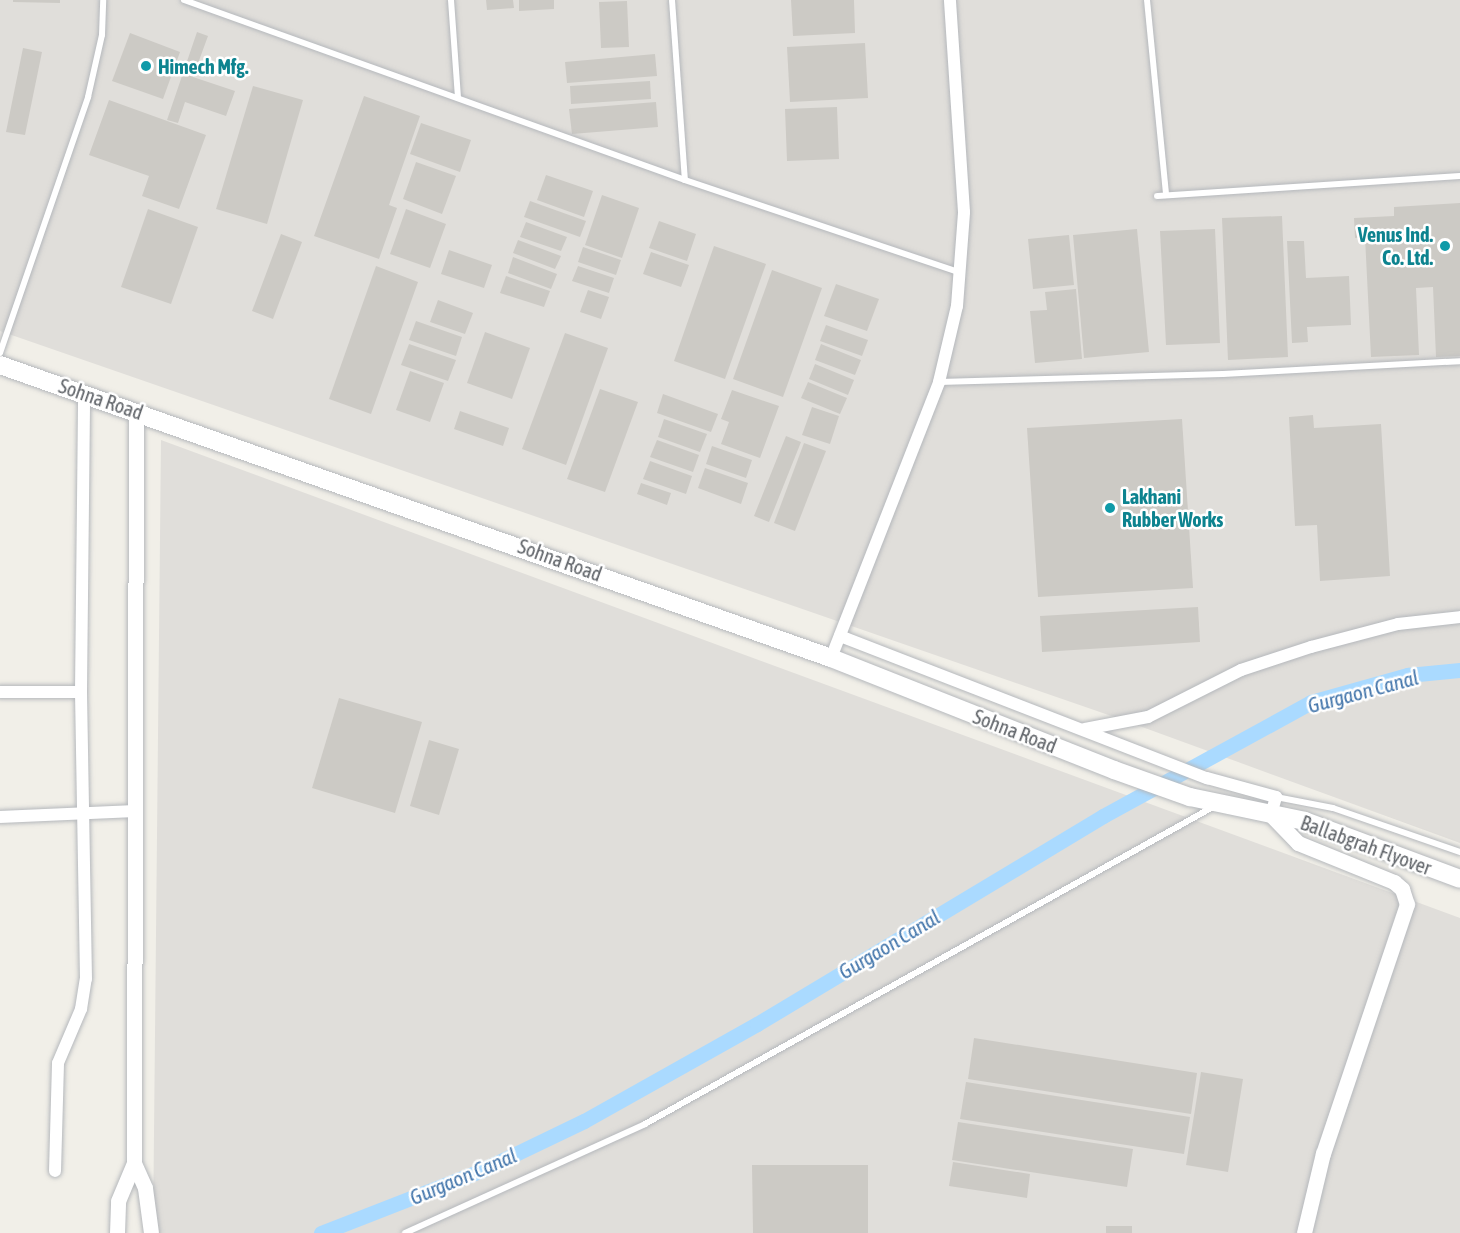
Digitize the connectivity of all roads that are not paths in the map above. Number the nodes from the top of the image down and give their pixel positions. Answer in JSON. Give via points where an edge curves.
{"nodes":[{"id":1,"x":103,"y":0,"type":"edge"},
{"id":2,"x":184,"y":0,"type":"edge"},
{"id":3,"x":451,"y":0,"type":"edge"},
{"id":4,"x":672,"y":0,"type":"edge"},
{"id":5,"x":950,"y":0,"type":"edge"},
{"id":6,"x":1148,"y":0,"type":"edge"},
{"id":7,"x":458,"y":98,"type":"junction"},
{"id":8,"x":1460,"y":176,"type":"edge"},
{"id":9,"x":685,"y":180,"type":"junction"},
{"id":10,"x":1166,"y":195,"type":"junction"},
{"id":11,"x":1157,"y":196,"type":"dead end"},
{"id":12,"x":962,"y":273,"type":"junction"},
{"id":13,"x":0,"y":353,"type":"edge"},
{"id":14,"x":1460,"y":361,"type":"edge"},
{"id":15,"x":0,"y":365,"type":"edge"},
{"id":16,"x":939,"y":382,"type":"junction"},
{"id":17,"x":84,"y":393,"type":"junction"},
{"id":18,"x":136,"y":411,"type":"junction"},
{"id":19,"x":1460,"y":617,"type":"edge"},
{"id":20,"x":840,"y":636,"type":"junction"},
{"id":21,"x":831,"y":658,"type":"junction"},
{"id":22,"x":0,"y":692,"type":"edge"},
{"id":23,"x":81,"y":692,"type":"junction"},
{"id":24,"x":1081,"y":729,"type":"junction"},
{"id":25,"x":1190,"y":797,"type":"joint"},
{"id":26,"x":1276,"y":797,"type":"junction"},
{"id":27,"x":1219,"y":804,"type":"junction"},
{"id":28,"x":135,"y":811,"type":"junction"},
{"id":29,"x":85,"y":814,"type":"junction"},
{"id":30,"x":1271,"y":815,"type":"junction"},
{"id":31,"x":0,"y":817,"type":"edge"},
{"id":32,"x":1460,"y":852,"type":"edge"},
{"id":33,"x":1460,"y":879,"type":"edge"},
{"id":34,"x":134,"y":1163,"type":"junction"},
{"id":35,"x":55,"y":1171,"type":"dead end"},
{"id":36,"x":117,"y":1233,"type":"edge"},
{"id":37,"x":151,"y":1233,"type":"edge"},
{"id":38,"x":405,"y":1233,"type":"edge"},
{"id":39,"x":1304,"y":1233,"type":"edge"}],
"edges":[{"from":1,"to":13,"type":"lane","via":[[102,35],[88,98]]},
{"from":2,"to":7,"type":"lane"},
{"from":3,"to":7,"type":"lane"},
{"from":4,"to":9,"type":"lane"},
{"from":5,"to":12,"type":"street","via":[[964,212]]},
{"from":6,"to":10,"type":"lane"},
{"from":7,"to":9,"type":"lane"},
{"from":8,"to":10,"type":"lane"},
{"from":9,"to":12,"type":"lane"},
{"from":10,"to":11,"type":"lane"},
{"from":12,"to":16,"type":"street"},
{"from":14,"to":16,"type":"lane","via":[[1223,374]]},
{"from":15,"to":17,"type":"main road","name":"Sohna Road"},
{"from":16,"to":20,"type":"street"},
{"from":17,"to":18,"type":"main road","name":"Sohna Road"},
{"from":17,"to":23,"type":"street"},
{"from":18,"to":21,"type":"main road","name":"Sohna Road"},
{"from":18,"to":28,"type":"street"},
{"from":19,"to":24,"type":"street","via":[[1398,624],[1311,647],[1240,670],[1148,717]]},
{"from":20,"to":21,"type":"street"},
{"from":20,"to":24,"type":"street"},
{"from":21,"to":25,"type":"main road","name":"Sohna Road"},
{"from":22,"to":23,"type":"street"},
{"from":23,"to":29,"type":"street"},
{"from":24,"to":26,"type":"street","via":[[1207,778]]},
{"from":25,"to":27,"type":"main road","name":"Ballabgrah Flyover"},
{"from":26,"to":30,"type":"street"},
{"from":26,"to":32,"type":"lane","via":[[1333,808]]},
{"from":27,"to":30,"type":"main road","name":"Ballabgrah Flyover"},
{"from":27,"to":38,"type":"lane","via":[[645,1124]]},
{"from":28,"to":29,"type":"street"},
{"from":28,"to":34,"type":"street"},
{"from":29,"to":31,"type":"street"},
{"from":29,"to":35,"type":"street","via":[[86,979],[81,1009],[58,1063]]},
{"from":30,"to":33,"type":"main road","name":"Ballabgrah Flyover","via":[[1321,826]]},
{"from":30,"to":39,"type":"street","via":[[1298,843],[1394,882],[1402,889],[1407,904],[1323,1153]]},
{"from":34,"to":36,"type":"street","via":[[118,1202]]},
{"from":34,"to":37,"type":"street","via":[[146,1194]]}]}
